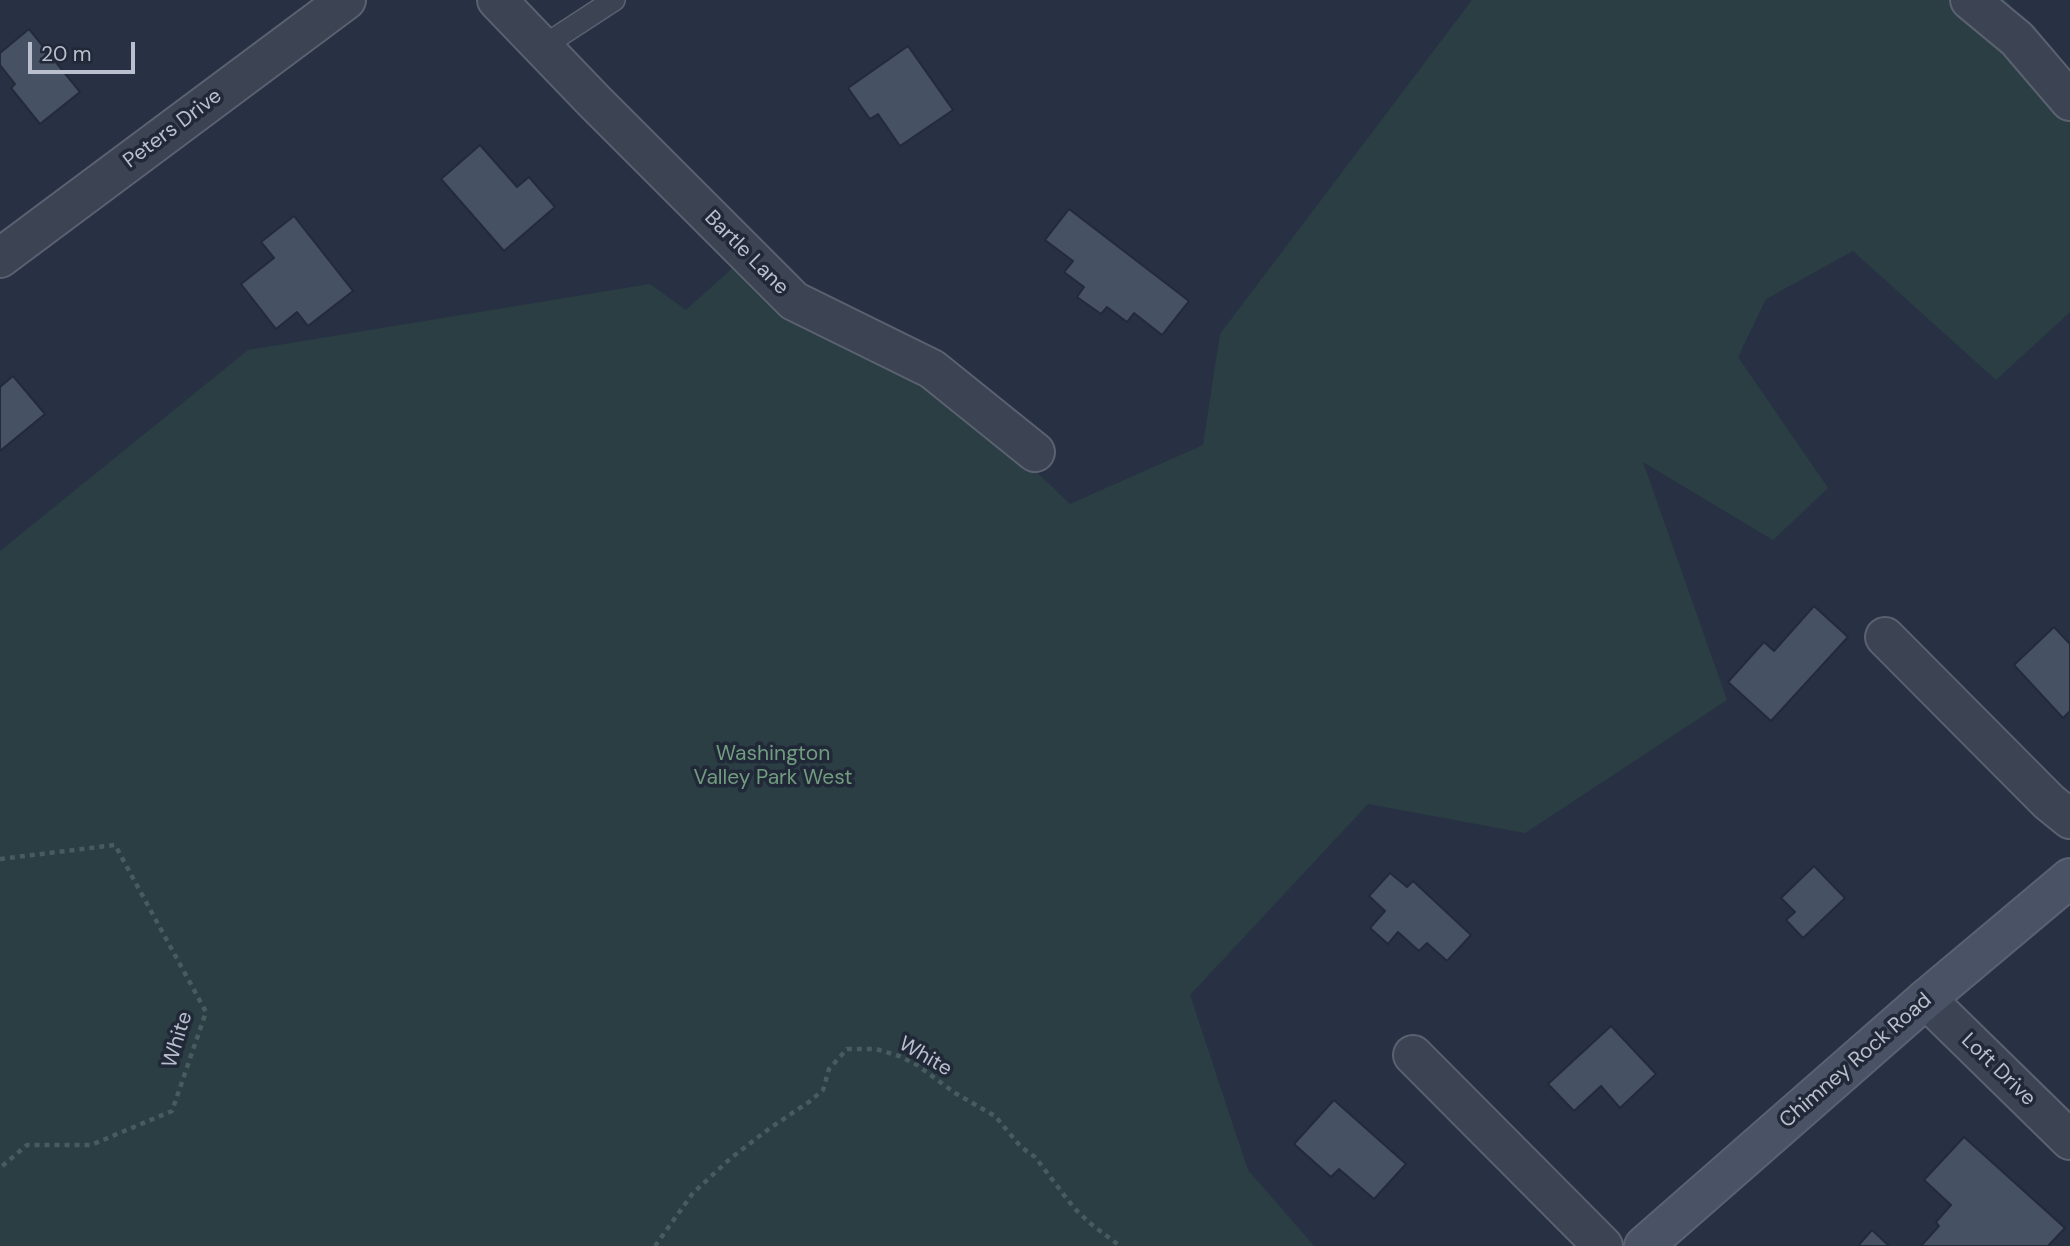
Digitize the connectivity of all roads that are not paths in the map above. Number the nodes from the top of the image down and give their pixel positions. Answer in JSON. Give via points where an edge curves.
{"nodes":[{"id":1,"x":346,"y":0,"type":"edge"},
{"id":2,"x":497,"y":0,"type":"edge"},
{"id":3,"x":614,"y":0,"type":"edge"},
{"id":4,"x":1970,"y":0,"type":"edge"},
{"id":5,"x":542,"y":47,"type":"junction"},
{"id":6,"x":2070,"y":101,"type":"edge"},
{"id":7,"x":0,"y":258,"type":"edge"},
{"id":8,"x":1035,"y":452,"type":"dead end"},
{"id":9,"x":1885,"y":637,"type":"dead end"},
{"id":10,"x":2070,"y":819,"type":"edge"},
{"id":11,"x":2070,"y":878,"type":"edge"},
{"id":12,"x":1926,"y":999,"type":"junction"},
{"id":13,"x":1413,"y":1055,"type":"dead end"},
{"id":14,"x":2070,"y":1140,"type":"edge"},
{"id":15,"x":1602,"y":1246,"type":"edge"},
{"id":16,"x":1644,"y":1246,"type":"edge"}],
"edges":[{"from":1,"to":7,"type":"street","name":"Peters Drive"},
{"from":2,"to":5,"type":"street","name":"Bartle Lane"},
{"from":3,"to":5,"type":"lane"},
{"from":4,"to":6,"type":"street","via":[[2017,39]]},
{"from":5,"to":8,"type":"street","name":"Bartle Lane","via":[[794,301],[932,369]]},
{"from":9,"to":10,"type":"street"},
{"from":11,"to":12,"type":"street","name":"Chimney Rock Road"},
{"from":12,"to":14,"type":"street","name":"Loft Drive"},
{"from":12,"to":16,"type":"street","name":"Chimney Rock Road"},
{"from":13,"to":15,"type":"street"}]}
